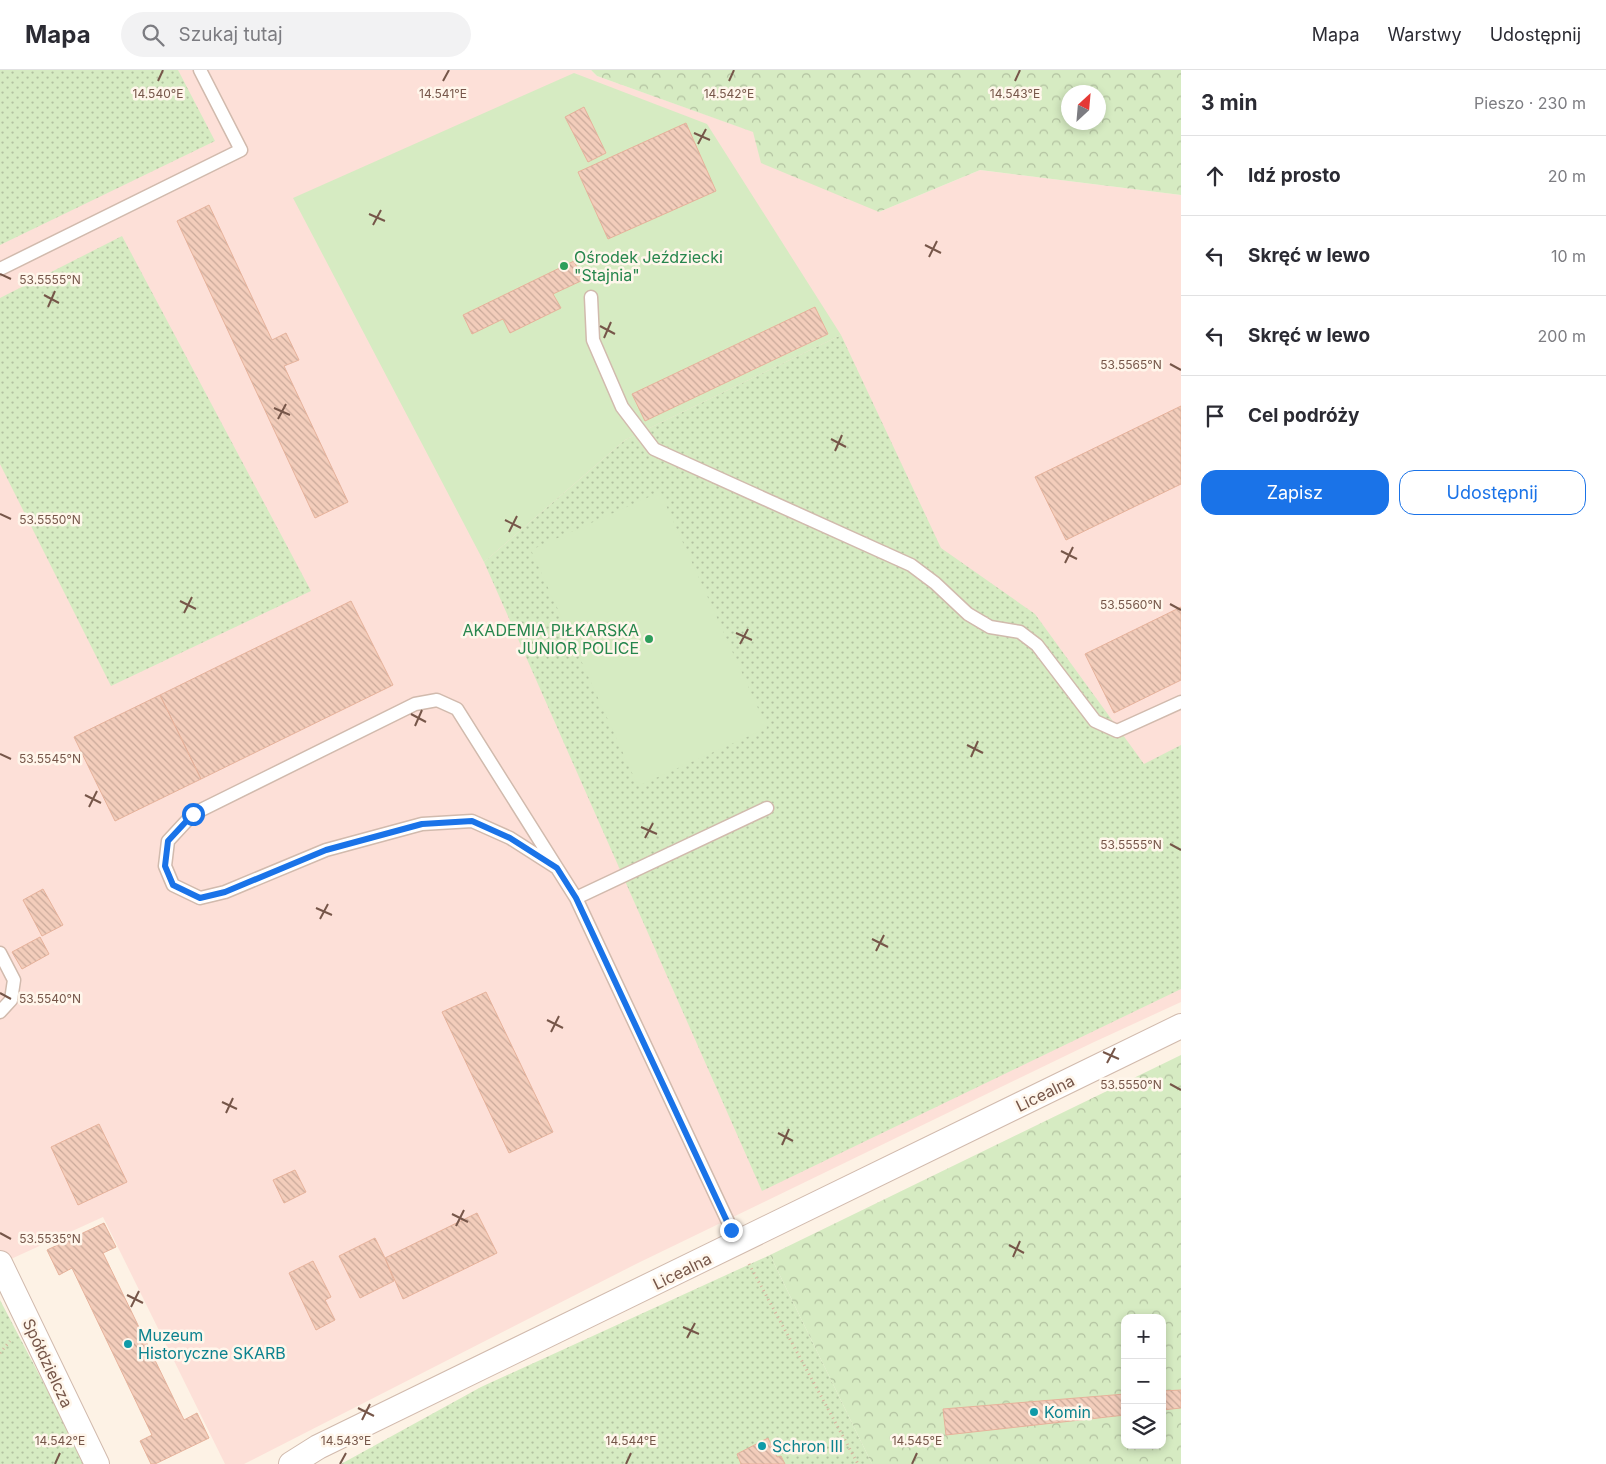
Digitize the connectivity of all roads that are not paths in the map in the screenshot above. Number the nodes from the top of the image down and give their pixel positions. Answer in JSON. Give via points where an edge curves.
{"nodes":[{"id":1,"x":200,"y":70,"type":"edge"},
{"id":2,"x":0,"y":269,"type":"edge"},
{"id":3,"x":591,"y":297,"type":"dead end"},
{"id":4,"x":1181,"y":702,"type":"edge"},
{"id":5,"x":768,"y":808,"type":"dead end"},
{"id":6,"x":557,"y":868,"type":"junction"},
{"id":7,"x":576,"y":898,"type":"junction"},
{"id":8,"x":0,"y":953,"type":"edge"},
{"id":9,"x":0,"y":1012,"type":"edge"},
{"id":10,"x":1181,"y":1026,"type":"edge"},
{"id":11,"x":738,"y":1243,"type":"junction"},
{"id":12,"x":0,"y":1263,"type":"edge"},
{"id":13,"x":97,"y":1464,"type":"edge"},
{"id":14,"x":291,"y":1464,"type":"edge"}],
"edges":[{"from":1,"to":2,"type":"lane","via":[[241,150]]},
{"from":3,"to":4,"type":"lane","via":[[593,340],[622,407],[654,449],[912,565],[968,614],[990,627],[1020,632],[1037,645],[1095,721],[1117,731]]},
{"from":5,"to":7,"type":"lane"},
{"from":6,"to":6,"type":"lane","via":[[510,838],[472,821],[422,824],[326,850],[225,892],[200,898],[173,885],[165,866],[168,841],[193,814],[415,704],[437,700],[457,709]]},
{"from":6,"to":7,"type":"lane"},
{"from":7,"to":11,"type":"lane"},
{"from":8,"to":9,"type":"lane","via":[[14,980],[11,1000]]},
{"from":10,"to":11,"type":"street","name":"Licealna"},
{"from":11,"to":14,"type":"street","name":"Licealna","via":[[318,1447]]},
{"from":12,"to":13,"type":"street","name":"Spółdzielcza"}]}
